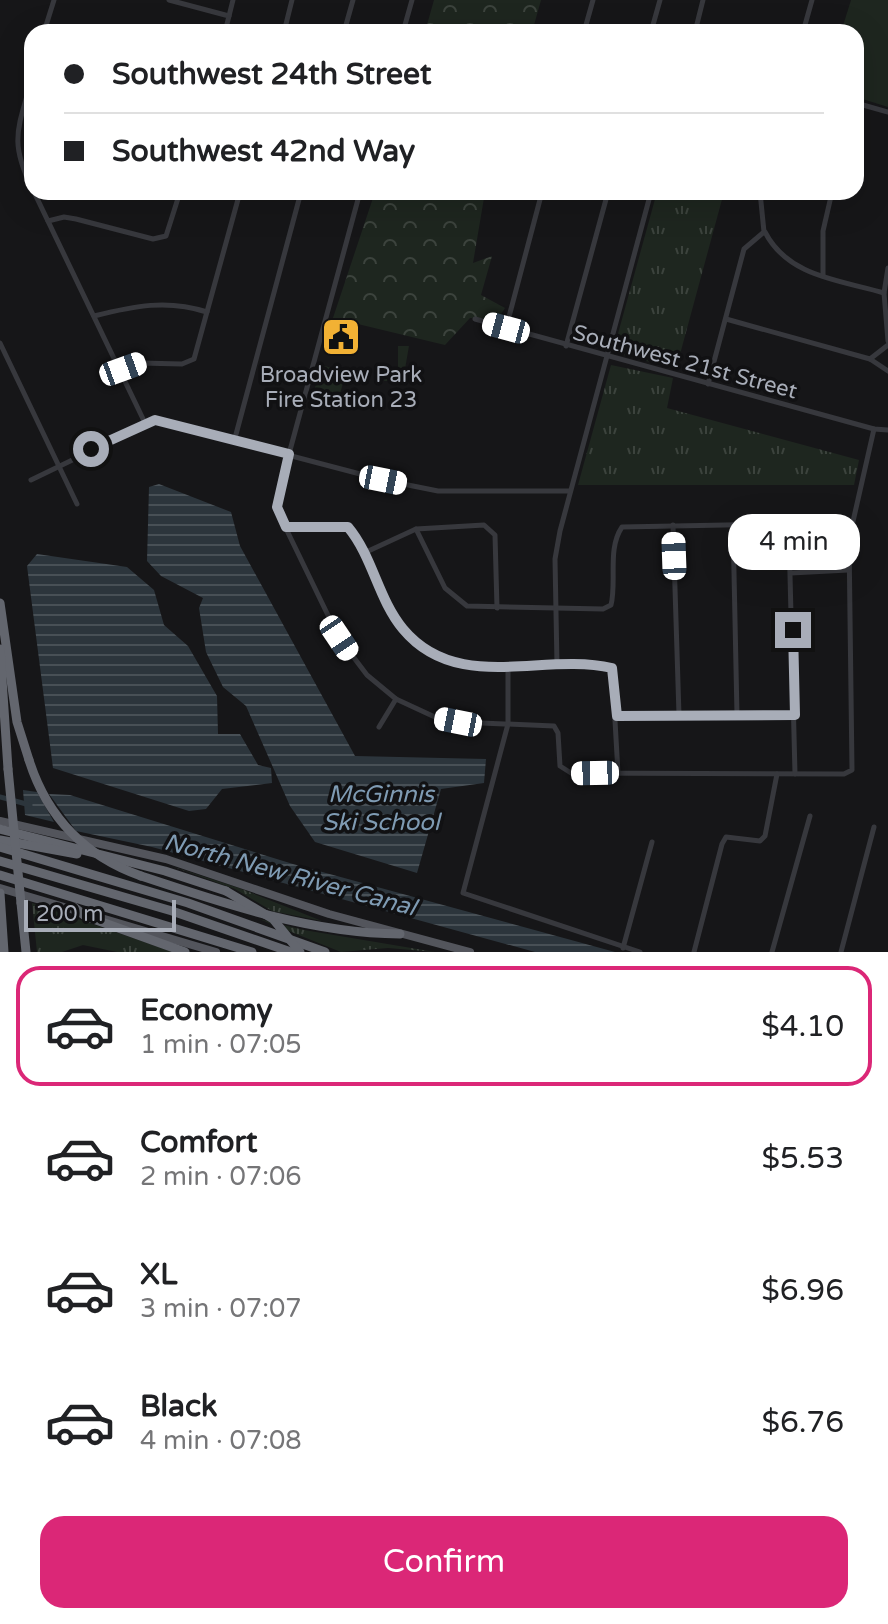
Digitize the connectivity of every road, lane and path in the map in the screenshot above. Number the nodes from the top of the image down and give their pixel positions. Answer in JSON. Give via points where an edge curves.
{"nodes":[{"id":1,"x":54,"y":0,"type":"edge"},
{"id":2,"x":169,"y":0,"type":"edge"},
{"id":3,"x":233,"y":0,"type":"edge"},
{"id":4,"x":292,"y":0,"type":"edge"},
{"id":5,"x":353,"y":0,"type":"edge"},
{"id":6,"x":412,"y":0,"type":"edge"},
{"id":7,"x":593,"y":0,"type":"edge"},
{"id":8,"x":660,"y":0,"type":"edge"},
{"id":9,"x":703,"y":0,"type":"edge"},
{"id":10,"x":812,"y":0,"type":"edge"},
{"id":11,"x":229,"y":16,"type":"junction"},
{"id":12,"x":47,"y":24,"type":"edge"},
{"id":13,"x":227,"y":24,"type":"edge"},
{"id":14,"x":286,"y":24,"type":"edge"},
{"id":15,"x":346,"y":24,"type":"edge"},
{"id":16,"x":405,"y":24,"type":"edge"},
{"id":17,"x":586,"y":24,"type":"edge"},
{"id":18,"x":653,"y":24,"type":"edge"},
{"id":19,"x":697,"y":24,"type":"edge"},
{"id":20,"x":805,"y":24,"type":"edge"},
{"id":21,"x":864,"y":105,"type":"edge"},
{"id":22,"x":24,"y":109,"type":"edge"},
{"id":23,"x":888,"y":112,"type":"edge"},
{"id":24,"x":23,"y":169,"type":"edge"},
{"id":25,"x":38,"y":200,"type":"edge"},
{"id":26,"x":177,"y":200,"type":"edge"},
{"id":27,"x":238,"y":200,"type":"edge"},
{"id":28,"x":299,"y":200,"type":"edge"},
{"id":29,"x":358,"y":200,"type":"edge"},
{"id":30,"x":540,"y":200,"type":"edge"},
{"id":31,"x":606,"y":200,"type":"edge"},
{"id":32,"x":649,"y":200,"type":"edge"},
{"id":33,"x":761,"y":200,"type":"edge"},
{"id":34,"x":830,"y":200,"type":"edge"},
{"id":35,"x":48,"y":221,"type":"junction"},
{"id":36,"x":764,"y":232,"type":"junction"},
{"id":37,"x":888,"y":268,"type":"edge"},
{"id":38,"x":823,"y":276,"type":"junction"},
{"id":39,"x":884,"y":293,"type":"junction"},
{"id":40,"x":886,"y":304,"type":"edge"},
{"id":41,"x":207,"y":312,"type":"junction"},
{"id":42,"x":94,"y":316,"type":"junction"},
{"id":43,"x":475,"y":319,"type":"dead end"},
{"id":44,"x":726,"y":319,"type":"junction"},
{"id":45,"x":506,"y":328,"type":"junction"},
{"id":46,"x":0,"y":343,"type":"edge"},
{"id":47,"x":888,"y":343,"type":"edge"},
{"id":48,"x":566,"y":346,"type":"junction"},
{"id":49,"x":606,"y":358,"type":"junction"},
{"id":50,"x":870,"y":359,"type":"junction"},
{"id":51,"x":119,"y":370,"type":"junction"},
{"id":52,"x":888,"y":371,"type":"edge"},
{"id":53,"x":708,"y":384,"type":"junction"},
{"id":54,"x":145,"y":423,"type":"junction"},
{"id":55,"x":874,"y":429,"type":"junction"},
{"id":56,"x":888,"y":430,"type":"edge"},
{"id":57,"x":235,"y":439,"type":"junction"},
{"id":58,"x":289,"y":454,"type":"junction"},
{"id":59,"x":58,"y":465,"type":"junction"},
{"id":60,"x":31,"y":480,"type":"dead end"},
{"id":61,"x":569,"y":491,"type":"junction"},
{"id":62,"x":77,"y":504,"type":"dead end"},
{"id":63,"x":673,"y":525,"type":"junction"},
{"id":64,"x":733,"y":525,"type":"junction"},
{"id":65,"x":286,"y":527,"type":"junction"},
{"id":66,"x":416,"y":529,"type":"junction"},
{"id":67,"x":364,"y":553,"type":"junction"},
{"id":68,"x":848,"y":570,"type":"junction"},
{"id":69,"x":791,"y":573,"type":"junction"},
{"id":70,"x":0,"y":603,"type":"edge"},
{"id":71,"x":497,"y":608,"type":"junction"},
{"id":72,"x":555,"y":608,"type":"junction"},
{"id":73,"x":0,"y":649,"type":"edge"},
{"id":74,"x":557,"y":665,"type":"junction"},
{"id":75,"x":508,"y":667,"type":"junction"},
{"id":76,"x":396,"y":699,"type":"junction"},
{"id":77,"x":679,"y":715,"type":"junction"},
{"id":78,"x":737,"y":715,"type":"junction"},
{"id":79,"x":795,"y":715,"type":"junction"},
{"id":80,"x":617,"y":716,"type":"junction"},
{"id":81,"x":508,"y":724,"type":"junction"},
{"id":82,"x":379,"y":727,"type":"dead end"},
{"id":83,"x":618,"y":773,"type":"junction"},
{"id":84,"x":777,"y":774,"type":"junction"},
{"id":85,"x":795,"y":774,"type":"junction"},
{"id":86,"x":810,"y":816,"type":"dead end"},
{"id":87,"x":0,"y":821,"type":"edge"},
{"id":88,"x":874,"y":827,"type":"dead end"},
{"id":89,"x":0,"y":829,"type":"edge"},
{"id":90,"x":0,"y":840,"type":"edge"},
{"id":91,"x":652,"y":842,"type":"dead end"},
{"id":92,"x":0,"y":847,"type":"edge"},
{"id":93,"x":96,"y":855,"type":"junction"},
{"id":94,"x":0,"y":861,"type":"edge"},
{"id":95,"x":0,"y":875,"type":"edge"},
{"id":96,"x":0,"y":893,"type":"edge"},
{"id":97,"x":74,"y":907,"type":"junction"},
{"id":98,"x":400,"y":934,"type":"junction"},
{"id":99,"x":623,"y":948,"type":"junction"},
{"id":100,"x":4,"y":952,"type":"edge"},
{"id":101,"x":26,"y":952,"type":"edge"},
{"id":102,"x":185,"y":952,"type":"edge"},
{"id":103,"x":216,"y":952,"type":"edge"},
{"id":104,"x":252,"y":952,"type":"edge"},
{"id":105,"x":291,"y":952,"type":"edge"},
{"id":106,"x":300,"y":952,"type":"edge"},
{"id":107,"x":325,"y":952,"type":"edge"},
{"id":108,"x":470,"y":952,"type":"edge"},
{"id":109,"x":640,"y":952,"type":"edge"},
{"id":110,"x":694,"y":952,"type":"edge"},
{"id":111,"x":772,"y":952,"type":"edge"},
{"id":112,"x":841,"y":952,"type":"edge"}],
"edges":[{"from":1,"to":12,"type":"street"},
{"from":2,"to":11,"type":"street"},
{"from":3,"to":11,"type":"street"},
{"from":4,"to":14,"type":"street"},
{"from":5,"to":15,"type":"street"},
{"from":6,"to":16,"type":"street"},
{"from":7,"to":17,"type":"street"},
{"from":8,"to":18,"type":"street"},
{"from":9,"to":19,"type":"street"},
{"from":10,"to":20,"type":"street"},
{"from":11,"to":13,"type":"street"},
{"from":21,"to":23,"type":"street"},
{"from":22,"to":24,"type":"street","via":[[16,136]]},
{"from":25,"to":35,"type":"street"},
{"from":26,"to":35,"type":"street","via":[[161,238],[64,217]]},
{"from":27,"to":41,"type":"street"},
{"from":28,"to":57,"type":"street"},
{"from":29,"to":58,"type":"street"},
{"from":30,"to":45,"type":"street"},
{"from":31,"to":48,"type":"street"},
{"from":32,"to":49,"type":"street"},
{"from":33,"to":36,"type":"street"},
{"from":34,"to":38,"type":"street","via":[[823,231]]},
{"from":35,"to":42,"type":"street"},
{"from":36,"to":38,"type":"street","via":[[789,263]]},
{"from":36,"to":44,"type":"street","via":[[744,249]]},
{"from":37,"to":39,"type":"street"},
{"from":38,"to":39,"type":"street"},
{"from":39,"to":40,"type":"street"},
{"from":40,"to":47,"type":"street"},
{"from":41,"to":42,"type":"street","via":[[150,303]]},
{"from":41,"to":51,"type":"street","via":[[198,352],[188,363],[158,361]]},
{"from":42,"to":51,"type":"street"},
{"from":43,"to":45,"type":"street","name":"Southwest 21st Street"},
{"from":44,"to":50,"type":"street"},
{"from":44,"to":53,"type":"street"},
{"from":45,"to":48,"type":"street","name":"Southwest 21st Street"},
{"from":46,"to":59,"type":"street"},
{"from":47,"to":50,"type":"street"},
{"from":48,"to":49,"type":"street","name":"Southwest 21st Street"},
{"from":49,"to":53,"type":"street","name":"Southwest 21st Street"},
{"from":49,"to":61,"type":"street"},
{"from":50,"to":52,"type":"street"},
{"from":51,"to":54,"type":"street"},
{"from":53,"to":55,"type":"street","name":"Southwest 21st Street"},
{"from":54,"to":57,"type":"street","via":[[164,421]]},
{"from":54,"to":59,"type":"street"},
{"from":55,"to":56,"type":"street","name":"Southwest 21st Street"},
{"from":55,"to":68,"type":"street","via":[[852,518]]},
{"from":57,"to":58,"type":"street"},
{"from":58,"to":61,"type":"street","via":[[438,491]]},
{"from":58,"to":65,"type":"street","via":[[277,507]]},
{"from":59,"to":60,"type":"street"},
{"from":59,"to":62,"type":"street"},
{"from":61,"to":72,"type":"street","via":[[555,559]]},
{"from":63,"to":64,"type":"street"},
{"from":63,"to":72,"type":"street","via":[[622,527],[611,605]]},
{"from":63,"to":77,"type":"street"},
{"from":64,"to":69,"type":"street","via":[[785,527]]},
{"from":64,"to":78,"type":"street"},
{"from":65,"to":67,"type":"street","via":[[348,527]]},
{"from":65,"to":76,"type":"street","via":[[339,638],[367,675]]},
{"from":66,"to":67,"type":"street"},
{"from":66,"to":71,"type":"street","via":[[457,601],[479,609]]},
{"from":66,"to":71,"type":"street","via":[[491,529]]},
{"from":67,"to":75,"type":"street","via":[[393,616],[414,640],[454,663]]},
{"from":68,"to":69,"type":"street"},
{"from":68,"to":85,"type":"street","via":[[855,760],[844,774]]},
{"from":69,"to":79,"type":"street"},
{"from":70,"to":98,"type":"highway","bridge":true,"via":[[17,722],[29,760],[47,802],[75,838],[97,856],[141,876],[264,915]]},
{"from":71,"to":72,"type":"street"},
{"from":72,"to":74,"type":"street"},
{"from":73,"to":101,"type":"highway","bridge":true},
{"from":74,"to":75,"type":"street"},
{"from":74,"to":80,"type":"street","via":[[612,668]]},
{"from":75,"to":81,"type":"street"},
{"from":76,"to":81,"type":"street","via":[[437,718]]},
{"from":76,"to":82,"type":"street"},
{"from":77,"to":78,"type":"street"},
{"from":77,"to":80,"type":"street"},
{"from":78,"to":79,"type":"street"},
{"from":79,"to":85,"type":"street"},
{"from":80,"to":83,"type":"street"},
{"from":81,"to":83,"type":"street","via":[[554,726],[564,772]]},
{"from":81,"to":99,"type":"street","via":[[463,893]]},
{"from":83,"to":84,"type":"street"},
{"from":84,"to":85,"type":"street"},
{"from":84,"to":110,"type":"street","via":[[765,836],[760,841],[726,837]]},
{"from":86,"to":111,"type":"street"},
{"from":87,"to":98,"type":"main road","via":[[166,859]]},
{"from":88,"to":112,"type":"street"},
{"from":89,"to":93,"type":"highway"},
{"from":90,"to":93,"type":"highway"},
{"from":91,"to":99,"type":"street"},
{"from":92,"to":107,"type":"highway","via":[[188,903]]},
{"from":93,"to":106,"type":"highway","bridge":true,"via":[[226,891],[273,919]]},
{"from":94,"to":105,"type":"highway"},
{"from":95,"to":104,"type":"highway"},
{"from":96,"to":97,"type":"main road"},
{"from":96,"to":100,"type":"highway"},
{"from":97,"to":102,"type":"highway","via":[[85,916]]},
{"from":97,"to":103,"type":"main road"},
{"from":98,"to":108,"type":"main road"},
{"from":99,"to":109,"type":"street"}]}
